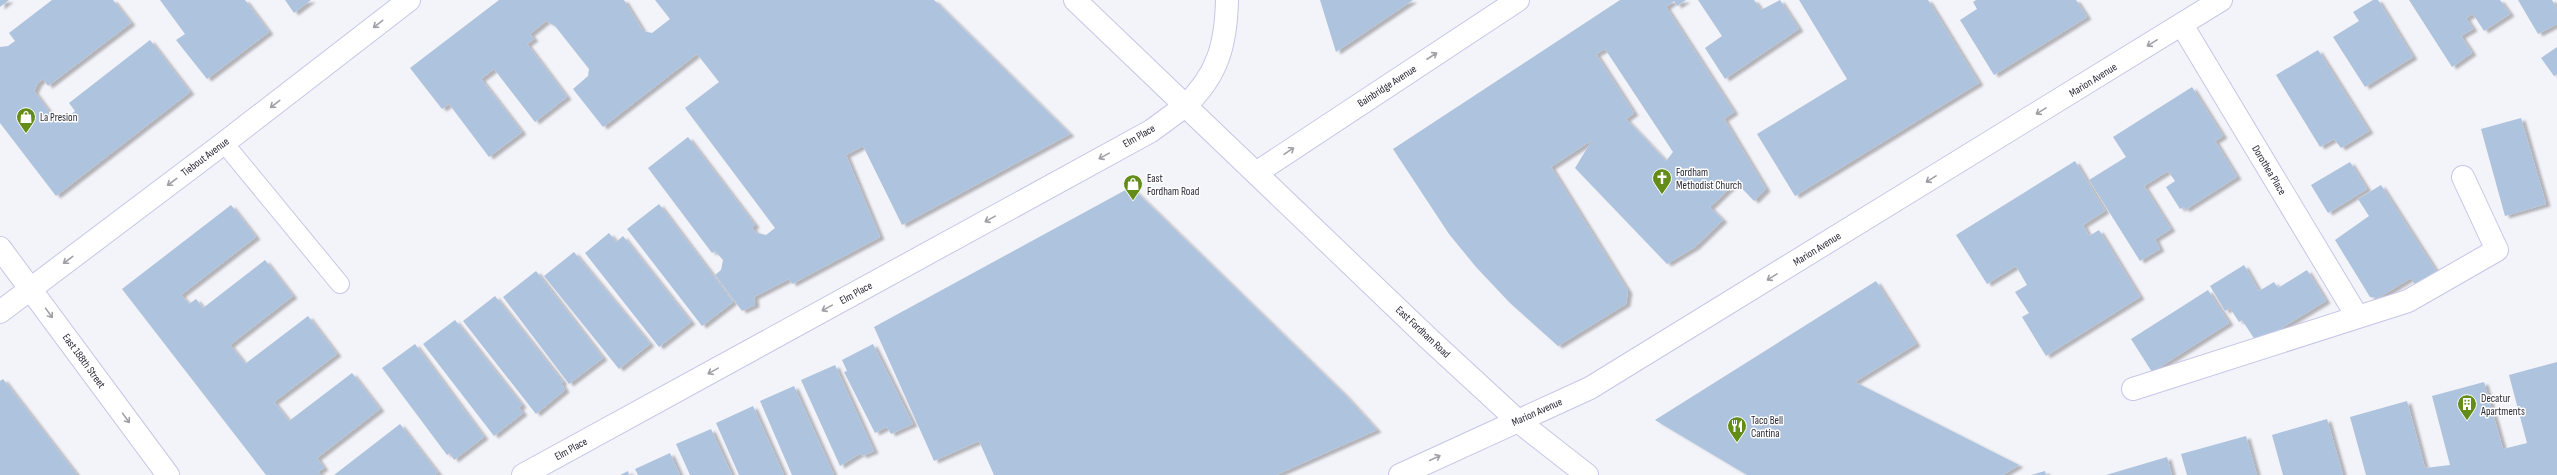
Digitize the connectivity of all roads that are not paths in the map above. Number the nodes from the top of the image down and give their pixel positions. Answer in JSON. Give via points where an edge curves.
{"nodes":[{"id":1,"x":409,"y":0,"type":"edge"},
{"id":2,"x":1074,"y":0,"type":"edge"},
{"id":3,"x":1227,"y":0,"type":"edge"},
{"id":4,"x":1518,"y":0,"type":"edge"},
{"id":5,"x":2221,"y":0,"type":"edge"},
{"id":6,"x":2182,"y":25,"type":"junction"},
{"id":7,"x":1185,"y":106,"type":"junction"},
{"id":8,"x":224,"y":143,"type":"junction"},
{"id":9,"x":1256,"y":173,"type":"junction"},
{"id":10,"x":2463,"y":177,"type":"dead end"},
{"id":11,"x":0,"y":248,"type":"edge"},
{"id":12,"x":340,"y":284,"type":"dead end"},
{"id":13,"x":30,"y":288,"type":"junction"},
{"id":14,"x":0,"y":312,"type":"edge"},
{"id":15,"x":2357,"y":316,"type":"junction"},
{"id":16,"x":2133,"y":389,"type":"dead end"},
{"id":17,"x":1518,"y":421,"type":"junction"},
{"id":18,"x":168,"y":475,"type":"edge"},
{"id":19,"x":523,"y":475,"type":"edge"},
{"id":20,"x":1400,"y":475,"type":"edge"},
{"id":21,"x":1587,"y":475,"type":"edge"}],
"edges":[{"from":1,"to":8,"type":"street","name":"Tiebout Avenue","one_way":true},
{"from":2,"to":7,"type":"street","name":"East Fordham Road"},
{"from":3,"to":7,"type":"street","name":"Elm Place","via":[[1226,30],[1219,56],[1200,92]]},
{"from":9,"to":4,"type":"street","name":"Bainbridge Avenue","one_way":true},
{"from":5,"to":6,"type":"street","name":"Marion Avenue"},
{"from":6,"to":15,"type":"street","name":"Dorothea Place"},
{"from":6,"to":17,"type":"street","name":"Marion Avenue","one_way":true,"via":[[1590,388]]},
{"from":7,"to":9,"type":"street","name":"East Fordham Road"},
{"from":7,"to":19,"type":"street","name":"Elm Place","one_way":true,"via":[[1151,131]]},
{"from":8,"to":12,"type":"lane"},
{"from":8,"to":13,"type":"street","name":"Tiebout Avenue","one_way":true},
{"from":9,"to":17,"type":"street","name":"East Fordham Road","via":[[1427,338]]},
{"from":10,"to":15,"type":"street","via":[[2497,250],[2408,301]]},
{"from":11,"to":13,"type":"street","name":"East 188th Street"},
{"from":13,"to":14,"type":"street","name":"Tiebout Avenue"},
{"from":13,"to":18,"type":"street","name":"East 188th Street","one_way":true},
{"from":15,"to":16,"type":"street"},
{"from":20,"to":17,"type":"street","name":"Marion Avenue","one_way":true},
{"from":17,"to":21,"type":"street","name":"East Fordham Road"}]}
